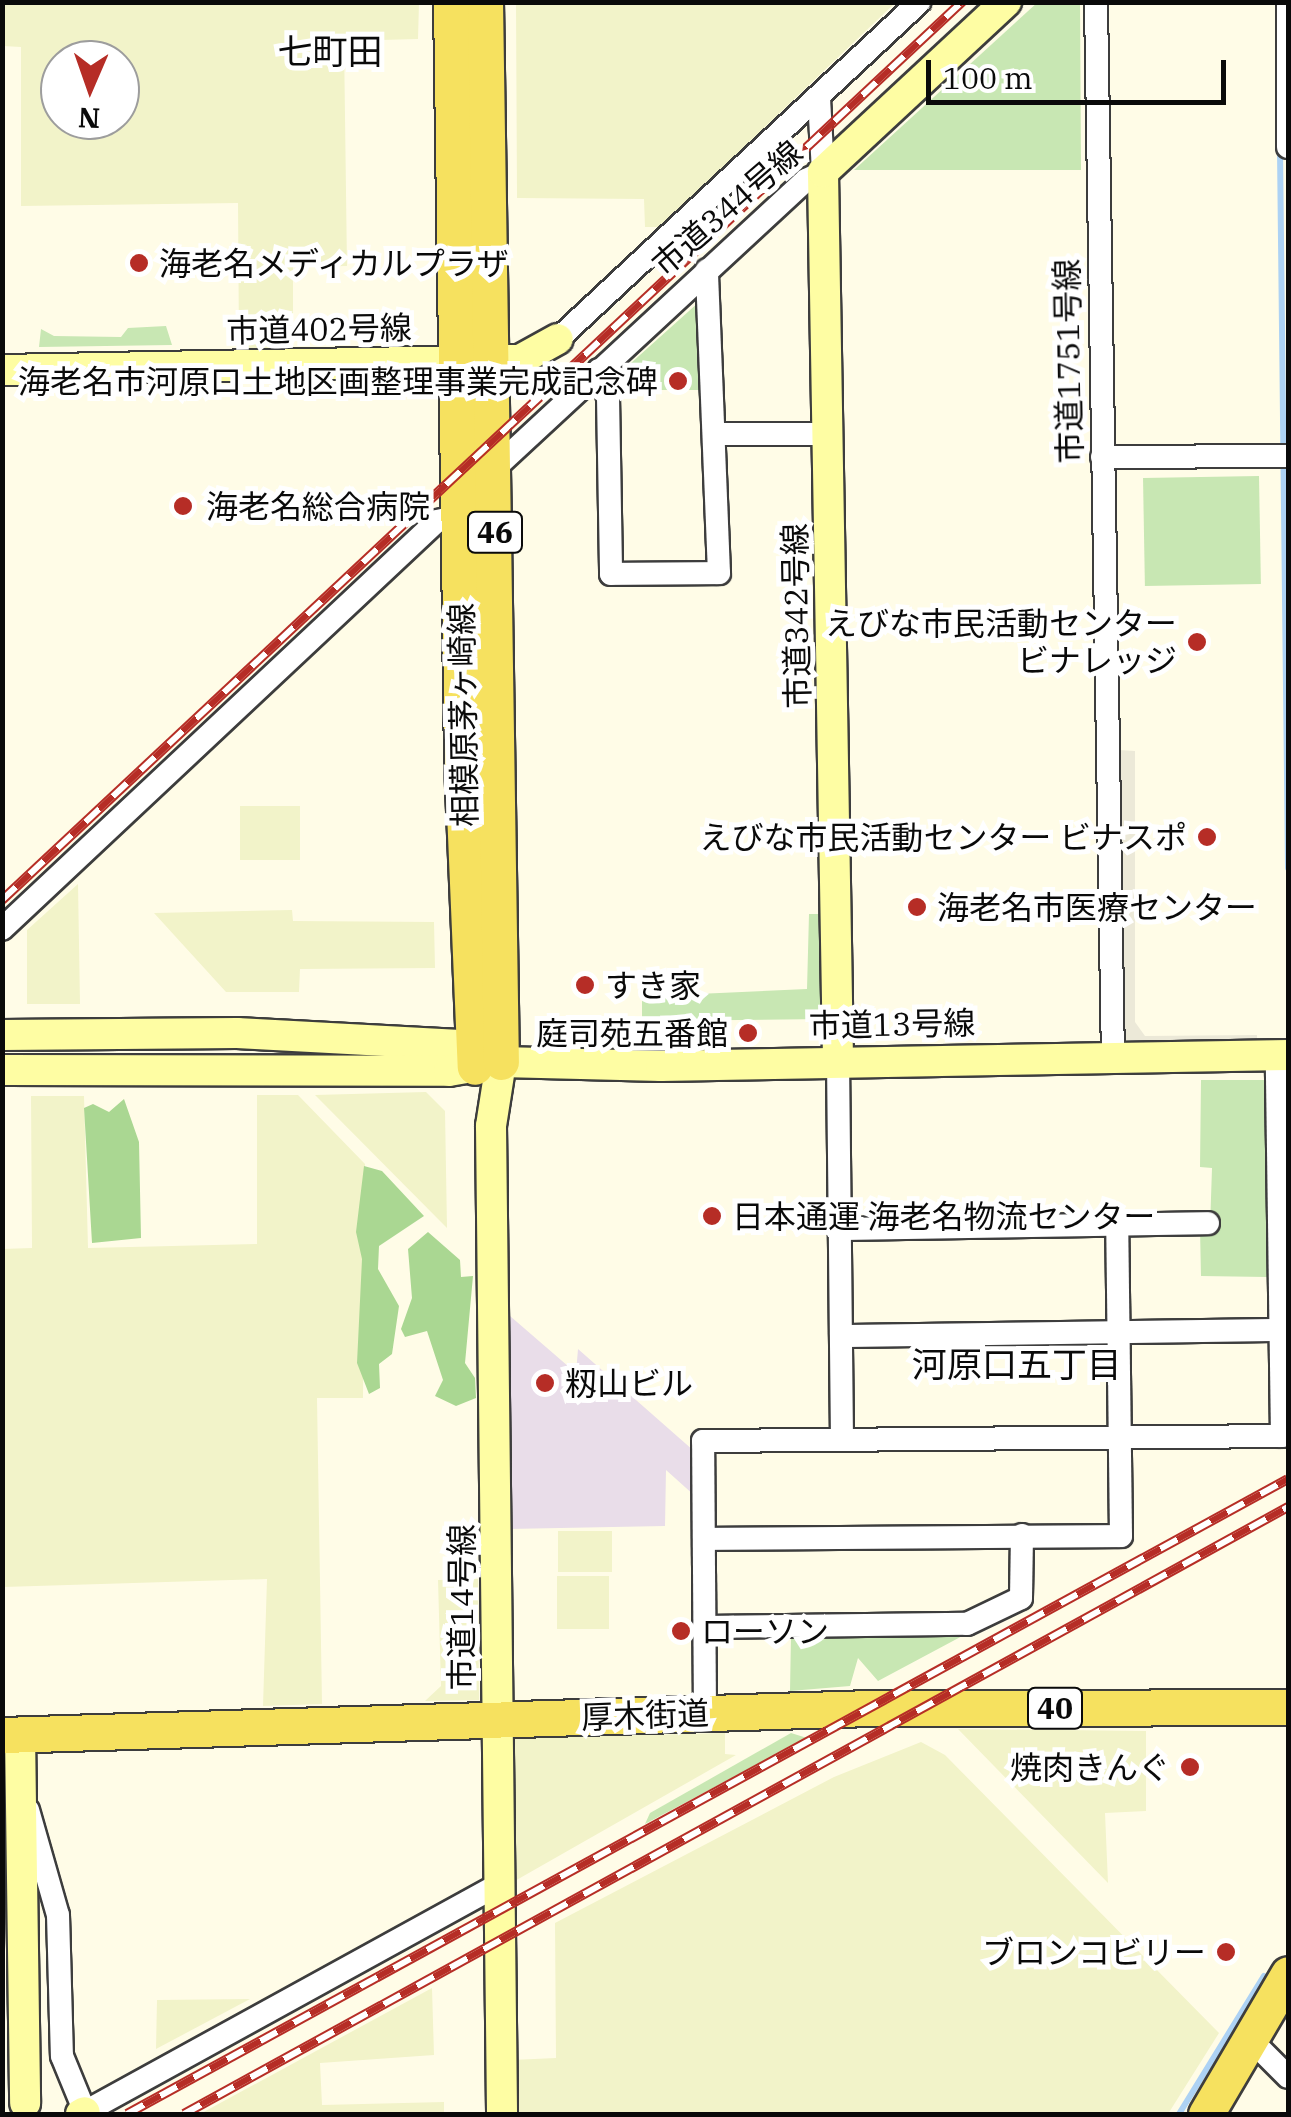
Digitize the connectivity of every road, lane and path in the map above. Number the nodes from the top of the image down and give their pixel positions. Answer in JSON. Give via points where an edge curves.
{"nodes":[{"id":1,"x":451,"y":2,"type":"edge"},
{"id":2,"x":485,"y":2,"type":"edge"},
{"id":3,"x":919,"y":2,"type":"edge"},
{"id":4,"x":1006,"y":2,"type":"edge"},
{"id":5,"x":1096,"y":2,"type":"edge"},
{"id":6,"x":1288,"y":2,"type":"edge"},
{"id":7,"x":819,"y":98,"type":"junction"},
{"id":8,"x":1288,"y":147,"type":"edge"},
{"id":9,"x":822,"y":172,"type":"junction"},
{"id":10,"x":708,"y":270,"type":"junction"},
{"id":11,"x":558,"y":339,"type":"joint"},
{"id":12,"x":473,"y":361,"type":"junction"},
{"id":13,"x":2,"y":370,"type":"edge"},
{"id":14,"x":599,"y":370,"type":"junction"},
{"id":15,"x":717,"y":434,"type":"junction"},
{"id":16,"x":828,"y":434,"type":"junction"},
{"id":17,"x":1283,"y":456,"type":"edge"},
{"id":18,"x":1102,"y":457,"type":"junction"},
{"id":19,"x":494,"y":468,"type":"junction"},
{"id":20,"x":460,"y":516,"type":"junction"},
{"id":21,"x":2,"y":929,"type":"edge"},
{"id":22,"x":2,"y":1035,"type":"edge"},
{"id":23,"x":1114,"y":1056,"type":"junction"},
{"id":24,"x":1283,"y":1056,"type":"edge"},
{"id":25,"x":483,"y":1058,"type":"junction"},
{"id":26,"x":838,"y":1059,"type":"junction"},
{"id":27,"x":2,"y":1070,"type":"edge"},
{"id":28,"x":1208,"y":1223,"type":"dead end"},
{"id":29,"x":1117,"y":1224,"type":"junction"},
{"id":30,"x":839,"y":1229,"type":"junction"},
{"id":31,"x":1280,"y":1330,"type":"junction"},
{"id":32,"x":1118,"y":1332,"type":"junction"},
{"id":33,"x":841,"y":1336,"type":"junction"},
{"id":34,"x":842,"y":1437,"type":"junction"},
{"id":35,"x":1120,"y":1438,"type":"junction"},
{"id":36,"x":1022,"y":1536,"type":"junction"},
{"id":37,"x":704,"y":1539,"type":"junction"},
{"id":38,"x":704,"y":1628,"type":"junction"},
{"id":39,"x":1288,"y":1708,"type":"edge"},
{"id":40,"x":705,"y":1712,"type":"junction"},
{"id":41,"x":497,"y":1719,"type":"junction"},
{"id":42,"x":11,"y":1734,"type":"edge"},
{"id":43,"x":20,"y":1783,"type":"junction"},
{"id":44,"x":499,"y":1884,"type":"junction"},
{"id":45,"x":1288,"y":1974,"type":"edge"},
{"id":46,"x":1252,"y":2040,"type":"junction"},
{"id":47,"x":1288,"y":2077,"type":"edge"},
{"id":48,"x":26,"y":2103,"type":"dead end"},
{"id":49,"x":83,"y":2113,"type":"edge"},
{"id":50,"x":502,"y":2114,"type":"edge"},
{"id":51,"x":1206,"y":2114,"type":"edge"}],
"edges":[{"from":1,"to":12,"type":"main road","name":"相模原茅ヶ崎線","number":"46"},
{"from":2,"to":12,"type":"main road","name":"相模原茅ヶ崎線","number":"46"},
{"from":3,"to":7,"type":"street"},
{"from":4,"to":9,"type":"street","name":"市道344号線"},
{"from":5,"to":18,"type":"street","name":"市道1751号線"},
{"from":6,"to":8,"type":"street"},
{"from":7,"to":9,"type":"street"},
{"from":7,"to":11,"type":"street"},
{"from":9,"to":10,"type":"street","name":"市道344号線"},
{"from":9,"to":16,"type":"street","name":"市道342号線"},
{"from":10,"to":14,"type":"street","name":"市道344号線"},
{"from":10,"to":15,"type":"street"},
{"from":11,"to":12,"type":"street","name":"市道402号線","via":[[527,358]]},
{"from":12,"to":13,"type":"street","name":"市道402号線"},
{"from":12,"to":19,"type":"main road","name":"相模原茅ヶ崎線","number":"46"},
{"from":12,"to":20,"type":"main road","name":"相模原茅ヶ崎線","number":"46"},
{"from":14,"to":15,"type":"street","via":[[608,397],[611,574],[719,573]]},
{"from":14,"to":19,"type":"street","name":"市道344号線"},
{"from":15,"to":16,"type":"street"},
{"from":16,"to":26,"type":"street","name":"市道342号線"},
{"from":17,"to":18,"type":"street"},
{"from":18,"to":23,"type":"street","name":"市道1751号線"},
{"from":19,"to":25,"type":"main road","name":"相模原茅ヶ崎線","number":"46"},
{"from":20,"to":21,"type":"street","via":[[436,521]]},
{"from":20,"to":25,"type":"main road","name":"相模原茅ヶ崎線","number":"46"},
{"from":22,"to":25,"type":"street","name":"市道13号線","via":[[236,1033]]},
{"from":23,"to":24,"type":"street","name":"市道13号線"},
{"from":23,"to":26,"type":"street","name":"市道13号線"},
{"from":24,"to":31,"type":"street"},
{"from":25,"to":26,"type":"street","name":"市道13号線","via":[[661,1066]]},
{"from":25,"to":27,"type":"street","name":"市道13号線"},
{"from":25,"to":41,"type":"street","name":"市道14号線","via":[[491,1100]]},
{"from":26,"to":30,"type":"street"},
{"from":28,"to":29,"type":"street"},
{"from":29,"to":30,"type":"street"},
{"from":29,"to":32,"type":"street"},
{"from":30,"to":33,"type":"street"},
{"from":31,"to":32,"type":"street"},
{"from":31,"to":35,"type":"street","via":[[1282,1436]]},
{"from":32,"to":33,"type":"street"},
{"from":32,"to":35,"type":"street"},
{"from":33,"to":34,"type":"street"},
{"from":34,"to":35,"type":"street"},
{"from":34,"to":37,"type":"street","via":[[703,1441]]},
{"from":35,"to":36,"type":"street","via":[[1121,1536]]},
{"from":36,"to":37,"type":"street"},
{"from":36,"to":38,"type":"street","via":[[1021,1598],[968,1624]]},
{"from":37,"to":38,"type":"street"},
{"from":38,"to":40,"type":"street"},
{"from":39,"to":40,"type":"main road","name":"厚木街道","number":"40"},
{"from":40,"to":41,"type":"main road","name":"厚木街道","number":"40"},
{"from":41,"to":42,"type":"main road","name":"厚木街道","number":"40"},
{"from":41,"to":44,"type":"street","name":"市道14号線"},
{"from":42,"to":43,"type":"street"},
{"from":43,"to":48,"type":"street"},
{"from":43,"to":49,"type":"street","via":[[58,1915],[62,2056]]},
{"from":44,"to":49,"type":"street"},
{"from":44,"to":50,"type":"street","name":"市道14号線"},
{"from":45,"to":46,"type":"main road"},
{"from":46,"to":47,"type":"street"},
{"from":46,"to":51,"type":"main road"}]}
